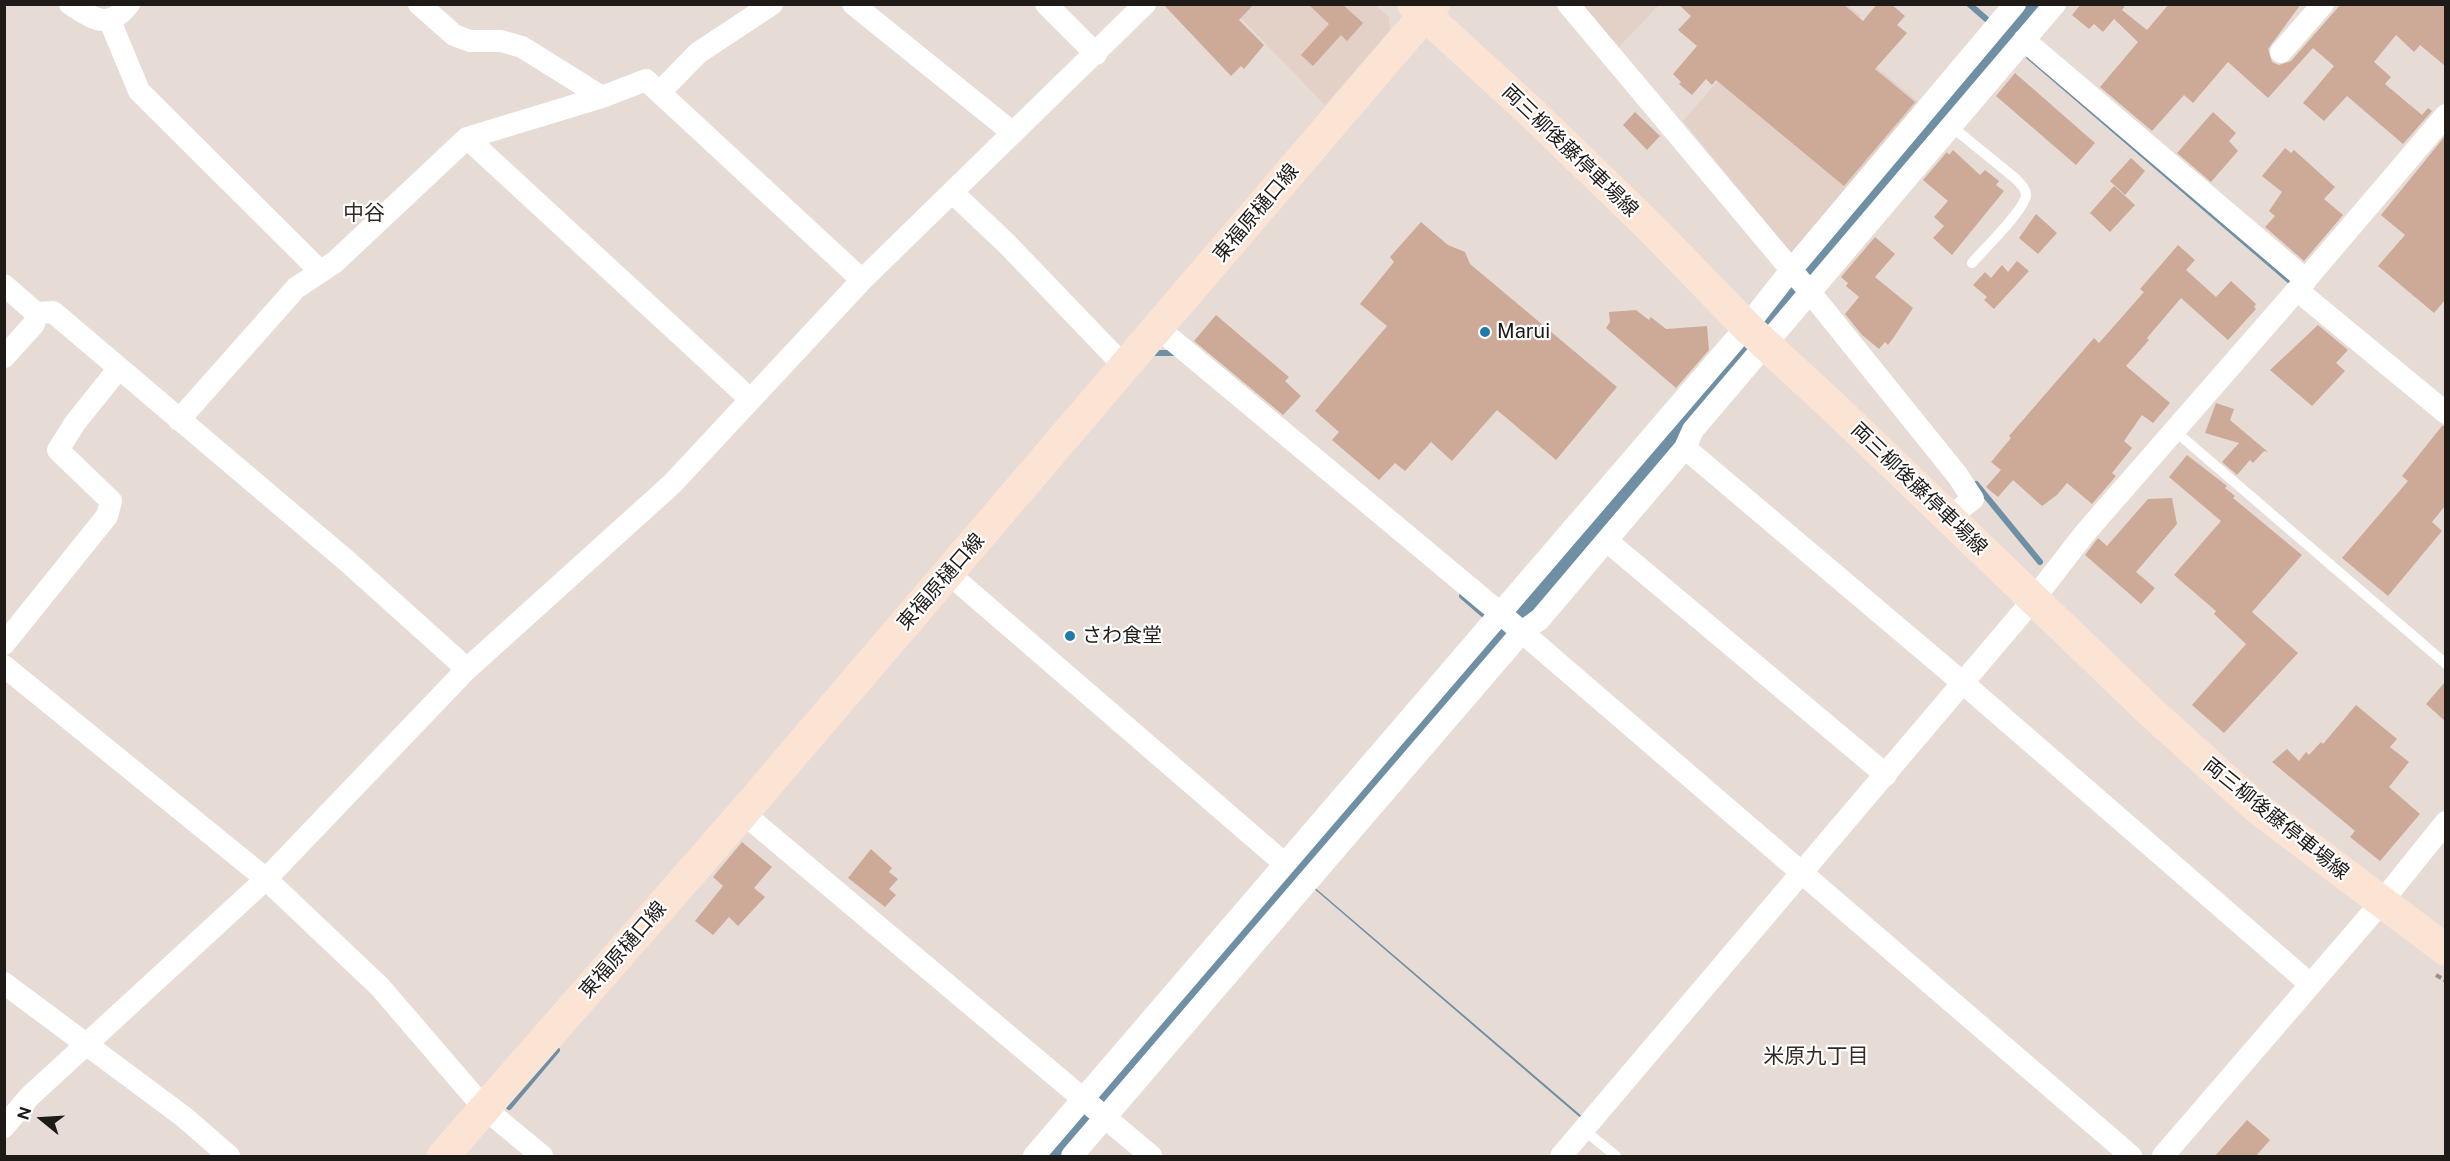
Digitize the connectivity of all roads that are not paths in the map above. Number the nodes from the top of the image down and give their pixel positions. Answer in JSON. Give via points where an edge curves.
{"nodes":[{"id":1,"x":70,"y":4,"type":"edge"},
{"id":2,"x":129,"y":4,"type":"edge"},
{"id":3,"x":419,"y":4,"type":"edge"},
{"id":4,"x":772,"y":4,"type":"edge"},
{"id":5,"x":853,"y":4,"type":"edge"},
{"id":6,"x":1046,"y":4,"type":"edge"},
{"id":7,"x":1144,"y":4,"type":"edge"},
{"id":8,"x":1568,"y":4,"type":"edge"},
{"id":9,"x":2015,"y":4,"type":"edge"},
{"id":10,"x":2055,"y":4,"type":"edge"},
{"id":11,"x":2323,"y":4,"type":"edge"},
{"id":12,"x":1424,"y":8,"type":"edge"},
{"id":13,"x":110,"y":21,"type":"junction"},
{"id":14,"x":2024,"y":40,"type":"junction"},
{"id":15,"x":2281,"y":52,"type":"dead end"},
{"id":16,"x":1096,"y":54,"type":"junction"},
{"id":17,"x":660,"y":92,"type":"junction"},
{"id":18,"x":602,"y":97,"type":"junction"},
{"id":19,"x":2445,"y":115,"type":"edge"},
{"id":20,"x":1951,"y":126,"type":"junction"},
{"id":21,"x":1013,"y":133,"type":"junction"},
{"id":22,"x":467,"y":138,"type":"junction"},
{"id":23,"x":953,"y":193,"type":"junction"},
{"id":24,"x":1972,"y":263,"type":"dead end"},
{"id":25,"x":320,"y":271,"type":"junction"},
{"id":26,"x":862,"y":280,"type":"junction"},
{"id":27,"x":1800,"y":280,"type":"junction"},
{"id":28,"x":4,"y":285,"type":"edge"},
{"id":29,"x":2302,"y":285,"type":"junction"},
{"id":30,"x":36,"y":313,"type":"junction"},
{"id":31,"x":1158,"y":328,"type":"junction"},
{"id":32,"x":1756,"y":336,"type":"junction"},
{"id":33,"x":4,"y":357,"type":"edge"},
{"id":34,"x":1125,"y":367,"type":"junction"},
{"id":35,"x":119,"y":368,"type":"junction"},
{"id":36,"x":750,"y":399,"type":"junction"},
{"id":37,"x":2445,"y":414,"type":"edge"},
{"id":38,"x":179,"y":420,"type":"junction"},
{"id":39,"x":2175,"y":431,"type":"junction"},
{"id":40,"x":1686,"y":448,"type":"junction"},
{"id":41,"x":1948,"y":518,"type":"junction"},
{"id":42,"x":1606,"y":541,"type":"junction"},
{"id":43,"x":948,"y":573,"type":"junction"},
{"id":44,"x":2033,"y":600,"type":"junction"},
{"id":45,"x":1501,"y":614,"type":"junction"},
{"id":46,"x":1522,"y":632,"type":"junction"},
{"id":47,"x":4,"y":644,"type":"edge"},
{"id":48,"x":2445,"y":664,"type":"edge"},
{"id":49,"x":4,"y":666,"type":"edge"},
{"id":50,"x":467,"y":669,"type":"junction"},
{"id":51,"x":1963,"y":683,"type":"junction"},
{"id":52,"x":1886,"y":775,"type":"junction"},
{"id":53,"x":743,"y":813,"type":"junction"},
{"id":54,"x":2445,"y":822,"type":"edge"},
{"id":55,"x":1285,"y":864,"type":"junction"},
{"id":56,"x":1803,"y":872,"type":"junction"},
{"id":57,"x":266,"y":879,"type":"junction"},
{"id":58,"x":2380,"y":904,"type":"junction"},
{"id":59,"x":2445,"y":950,"type":"edge"},
{"id":60,"x":4,"y":983,"type":"edge"},
{"id":61,"x":2310,"y":984,"type":"junction"},
{"id":62,"x":87,"y":1044,"type":"junction"},
{"id":63,"x":1084,"y":1100,"type":"junction"},
{"id":64,"x":484,"y":1108,"type":"junction"},
{"id":65,"x":1104,"y":1117,"type":"junction"},
{"id":66,"x":4,"y":1127,"type":"edge"},
{"id":67,"x":1584,"y":1130,"type":"junction"},
{"id":68,"x":229,"y":1156,"type":"edge"},
{"id":69,"x":443,"y":1156,"type":"edge"},
{"id":70,"x":542,"y":1156,"type":"edge"},
{"id":71,"x":1034,"y":1156,"type":"edge"},
{"id":72,"x":1072,"y":1156,"type":"edge"},
{"id":73,"x":1150,"y":1156,"type":"edge"},
{"id":74,"x":1561,"y":1156,"type":"edge"},
{"id":75,"x":1617,"y":1156,"type":"edge"},
{"id":76,"x":2131,"y":1156,"type":"edge"},
{"id":77,"x":2163,"y":1156,"type":"edge"}],
"edges":[{"from":1,"to":13,"type":"street","via":[[96,20]]},
{"from":2,"to":13,"type":"street"},
{"from":3,"to":18,"type":"street","via":[[454,35],[470,41],[501,41],[522,47]]},
{"from":4,"to":17,"type":"street","via":[[698,53]]},
{"from":5,"to":21,"type":"street"},
{"from":6,"to":16,"type":"street"},
{"from":7,"to":16,"type":"street"},
{"from":8,"to":27,"type":"street"},
{"from":9,"to":27,"type":"street"},
{"from":10,"to":14,"type":"street"},
{"from":11,"to":15,"type":"street"},
{"from":12,"to":31,"type":"main road","name":"東福原樋口線"},
{"from":12,"to":32,"type":"main road","name":"両三柳後藤停車場線","via":[[1653,230]]},
{"from":13,"to":25,"type":"street","via":[[139,91]]},
{"from":14,"to":20,"type":"street"},
{"from":14,"to":29,"type":"street"},
{"from":16,"to":21,"type":"street"},
{"from":17,"to":18,"type":"street","via":[[646,80]]},
{"from":17,"to":26,"type":"street"},
{"from":18,"to":22,"type":"street"},
{"from":19,"to":29,"type":"street"},
{"from":20,"to":24,"type":"lane","via":[[2025,189],[2021,207]]},
{"from":20,"to":27,"type":"street"},
{"from":21,"to":23,"type":"street"},
{"from":22,"to":25,"type":"street","via":[[335,262]]},
{"from":22,"to":36,"type":"street"},
{"from":23,"to":26,"type":"street"},
{"from":23,"to":34,"type":"street"},
{"from":25,"to":38,"type":"street","via":[[296,288]]},
{"from":26,"to":36,"type":"street"},
{"from":27,"to":32,"type":"street"},
{"from":27,"to":41,"type":"street","via":[[1973,499]]},
{"from":28,"to":30,"type":"street"},
{"from":29,"to":37,"type":"street"},
{"from":29,"to":39,"type":"street"},
{"from":30,"to":33,"type":"street","via":[[34,324]]},
{"from":30,"to":35,"type":"street","via":[[53,312]]},
{"from":31,"to":34,"type":"main road","name":"東福原樋口線"},
{"from":31,"to":45,"type":"street"},
{"from":32,"to":40,"type":"street","via":[[1693,430]]},
{"from":32,"to":41,"type":"main road","name":"両三柳後藤停車場線"},
{"from":32,"to":45,"type":"street"},
{"from":34,"to":43,"type":"main road","name":"東福原樋口線"},
{"from":35,"to":38,"type":"street"},
{"from":35,"to":47,"type":"street","via":[[58,450],[111,501],[107,516]]},
{"from":36,"to":50,"type":"street","via":[[672,484]]},
{"from":38,"to":50,"type":"street","via":[[348,562]]},
{"from":39,"to":44,"type":"street","via":[[2085,533]]},
{"from":39,"to":48,"type":"lane"},
{"from":40,"to":42,"type":"street"},
{"from":40,"to":51,"type":"street"},
{"from":41,"to":44,"type":"main road","name":"両三柳後藤停車場線"},
{"from":42,"to":46,"type":"street","via":[[1540,619]]},
{"from":42,"to":52,"type":"street"},
{"from":43,"to":53,"type":"main road","name":"東福原樋口線"},
{"from":43,"to":55,"type":"street"},
{"from":44,"to":51,"type":"street"},
{"from":44,"to":58,"type":"main road","name":"両三柳後藤停車場線","via":[[2256,807]]},
{"from":45,"to":46,"type":"street"},
{"from":45,"to":55,"type":"street"},
{"from":46,"to":56,"type":"street"},
{"from":46,"to":65,"type":"street"},
{"from":49,"to":57,"type":"street"},
{"from":50,"to":57,"type":"street"},
{"from":51,"to":52,"type":"street"},
{"from":51,"to":61,"type":"street"},
{"from":52,"to":56,"type":"street"},
{"from":53,"to":63,"type":"street"},
{"from":53,"to":64,"type":"main road","name":"東福原樋口線"},
{"from":54,"to":58,"type":"street"},
{"from":55,"to":63,"type":"street"},
{"from":56,"to":67,"type":"street"},
{"from":56,"to":76,"type":"street"},
{"from":57,"to":62,"type":"street"},
{"from":57,"to":64,"type":"street","via":[[380,987]]},
{"from":58,"to":59,"type":"main road","name":"両三柳後藤停車場線"},
{"from":58,"to":61,"type":"street"},
{"from":60,"to":62,"type":"street"},
{"from":61,"to":77,"type":"street"},
{"from":62,"to":66,"type":"street","via":[[29,1097]]},
{"from":62,"to":68,"type":"street"},
{"from":63,"to":65,"type":"street"},
{"from":63,"to":71,"type":"street"},
{"from":64,"to":69,"type":"main road","name":"東福原樋口線"},
{"from":64,"to":70,"type":"street"},
{"from":65,"to":72,"type":"street"},
{"from":65,"to":73,"type":"street"},
{"from":67,"to":74,"type":"street"},
{"from":67,"to":75,"type":"lane"}]}
